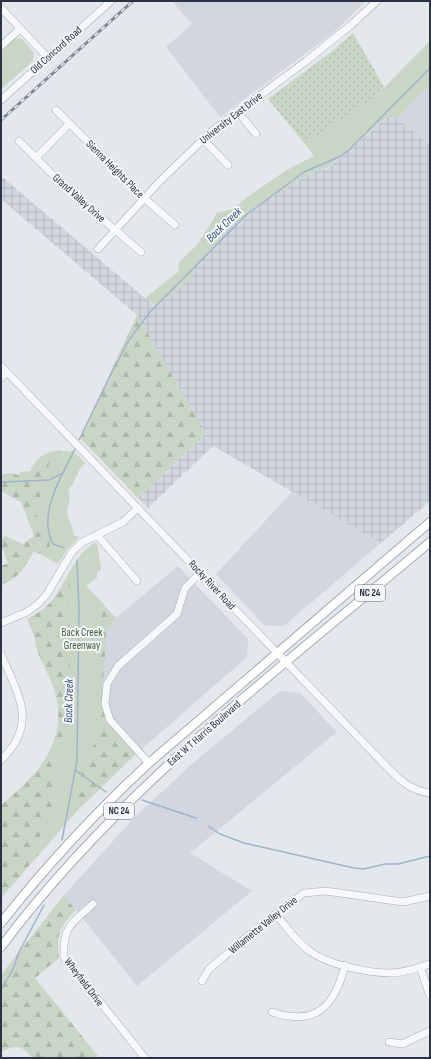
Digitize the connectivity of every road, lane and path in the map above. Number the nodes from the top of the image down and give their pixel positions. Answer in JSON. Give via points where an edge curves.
{"nodes":[{"id":1,"x":111,"y":1,"type":"edge"},
{"id":2,"x":377,"y":1,"type":"edge"},
{"id":3,"x":1,"y":8,"type":"edge"},
{"id":4,"x":20,"y":29,"type":"junction"},
{"id":5,"x":1,"y":46,"type":"edge"},
{"id":6,"x":48,"y":58,"type":"junction"},
{"id":7,"x":1,"y":100,"type":"edge"},
{"id":8,"x":56,"y":110,"type":"dead end"},
{"id":9,"x":237,"y":111,"type":"junction"},
{"id":10,"x":70,"y":124,"type":"junction"},
{"id":11,"x":256,"y":134,"type":"dead end"},
{"id":12,"x":203,"y":139,"type":"junction"},
{"id":13,"x":19,"y":141,"type":"dead end"},
{"id":14,"x":36,"y":158,"type":"junction"},
{"id":15,"x":228,"y":165,"type":"dead end"},
{"id":16,"x":144,"y":198,"type":"junction"},
{"id":17,"x":174,"y":225,"type":"dead end"},
{"id":18,"x":115,"y":230,"type":"junction"},
{"id":19,"x":98,"y":249,"type":"dead end"},
{"id":20,"x":141,"y":252,"type":"dead end"},
{"id":21,"x":1,"y":366,"type":"edge"},
{"id":22,"x":7,"y":372,"type":"junction"},
{"id":23,"x":1,"y":378,"type":"edge"},
{"id":24,"x":138,"y":508,"type":"junction"},
{"id":25,"x":430,"y":522,"type":"edge"},
{"id":26,"x":97,"y":535,"type":"junction"},
{"id":27,"x":430,"y":542,"type":"edge"},
{"id":28,"x":200,"y":573,"type":"junction"},
{"id":29,"x":137,"y":581,"type":"dead end"},
{"id":30,"x":1,"y":623,"type":"edge"},
{"id":31,"x":276,"y":652,"type":"junction"},
{"id":32,"x":1,"y":654,"type":"edge"},
{"id":33,"x":286,"y":663,"type":"junction"},
{"id":34,"x":1,"y":760,"type":"edge"},
{"id":35,"x":149,"y":763,"type":"junction"},
{"id":36,"x":430,"y":793,"type":"edge"},
{"id":37,"x":430,"y":896,"type":"edge"},
{"id":38,"x":93,"y":904,"type":"dead end"},
{"id":39,"x":276,"y":914,"type":"junction"},
{"id":40,"x":1,"y":923,"type":"edge"},
{"id":41,"x":1,"y":947,"type":"edge"},
{"id":42,"x":430,"y":964,"type":"edge"},
{"id":43,"x":345,"y":965,"type":"junction"},
{"id":44,"x":420,"y":967,"type":"junction"},
{"id":45,"x":202,"y":981,"type":"dead end"},
{"id":46,"x":430,"y":996,"type":"edge"},
{"id":47,"x":272,"y":1012,"type":"dead end"},
{"id":48,"x":430,"y":1031,"type":"edge"},
{"id":49,"x":389,"y":1042,"type":"dead end"},
{"id":50,"x":145,"y":1058,"type":"edge"}],
"edges":[{"from":1,"to":6,"type":"street","name":"Old Concord Road"},
{"from":2,"to":9,"type":"street","name":"University East Drive","via":[[321,50]]},
{"from":3,"to":4,"type":"street"},
{"from":4,"to":5,"type":"street"},
{"from":4,"to":6,"type":"street"},
{"from":6,"to":7,"type":"street","name":"Old Concord Road"},
{"from":8,"to":10,"type":"street","name":"Sienna Heights Place"},
{"from":9,"to":11,"type":"street"},
{"from":9,"to":12,"type":"street","name":"University East Drive"},
{"from":10,"to":14,"type":"street"},
{"from":10,"to":16,"type":"street","name":"Sienna Heights Place"},
{"from":12,"to":15,"type":"street"},
{"from":12,"to":16,"type":"street","name":"University East Drive"},
{"from":13,"to":14,"type":"street","name":"Grand Valley Drive"},
{"from":14,"to":18,"type":"street","name":"Grand Valley Drive"},
{"from":16,"to":17,"type":"street","name":"Sienna Heights Place"},
{"from":16,"to":18,"type":"street","name":"University East Drive"},
{"from":18,"to":19,"type":"street","name":"University East Drive"},
{"from":18,"to":20,"type":"street","name":"Grand Valley Drive"},
{"from":21,"to":22,"type":"street","name":"Rocky River Road"},
{"from":22,"to":23,"type":"street"},
{"from":22,"to":24,"type":"street","name":"Rocky River Road"},
{"from":24,"to":26,"type":"street","via":[[123,522]]},
{"from":24,"to":28,"type":"street","name":"Rocky River Road"},
{"from":25,"to":31,"type":"main road","name":"East W T Harris Boulevard","number":"NC 24"},
{"from":26,"to":29,"type":"street"},
{"from":26,"to":30,"type":"street","via":[[81,543],[72,552],[47,594],[38,604],[27,612]]},
{"from":27,"to":33,"type":"main road","name":"East W T Harris Boulevard","number":"NC 24"},
{"from":28,"to":31,"type":"street","name":"Rocky River Road"},
{"from":28,"to":35,"type":"street","via":[[186,588],[177,614],[118,666],[107,684],[105,704],[110,720]]},
{"from":31,"to":33,"type":"street","name":"Rocky River Road"},
{"from":31,"to":35,"type":"main road","name":"East W T Harris Boulevard","number":"NC 24"},
{"from":32,"to":34,"type":"street","via":[[20,698],[23,714],[20,738]]},
{"from":33,"to":36,"type":"street","name":"Rocky River Road","via":[[398,779],[413,789]]},
{"from":33,"to":41,"type":"main road","name":"East W T Harris Boulevard","number":"NC 24","via":[[183,750],[126,804],[55,881]]},
{"from":35,"to":40,"type":"main road","name":"East W T Harris Boulevard","number":"NC 24","via":[[64,848]]},
{"from":37,"to":39,"type":"street","name":"Willamette Valley Drive","via":[[403,902],[310,891],[296,898]]},
{"from":38,"to":50,"type":"street","name":"Wheyfield Drive","via":[[68,928],[64,936],[64,957]]},
{"from":39,"to":43,"type":"street","via":[[297,940],[310,951],[323,959]]},
{"from":39,"to":45,"type":"street","name":"Willamette Valley Drive","via":[[209,969]]},
{"from":42,"to":44,"type":"street"},
{"from":43,"to":44,"type":"street","via":[[392,973]]},
{"from":43,"to":47,"type":"street","via":[[336,995],[321,1010],[296,1018]]},
{"from":44,"to":46,"type":"street"},
{"from":48,"to":49,"type":"street","via":[[402,1044]]}]}
